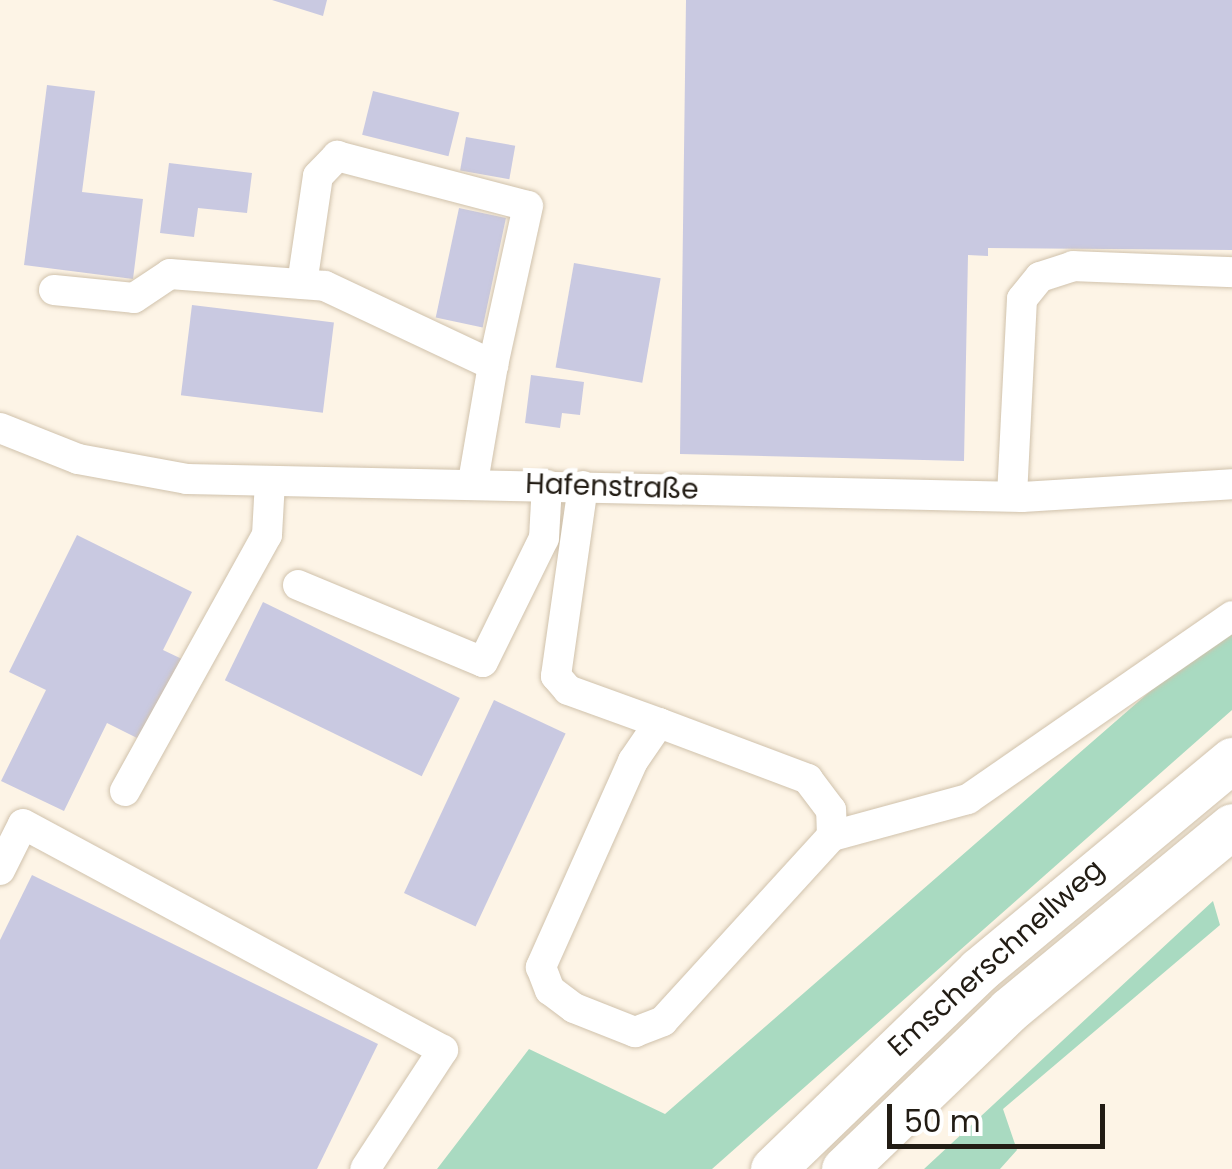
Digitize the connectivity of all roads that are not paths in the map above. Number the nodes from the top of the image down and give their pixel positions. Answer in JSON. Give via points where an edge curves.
{"nodes":[{"id":1,"x":1232,"y":272,"type":"edge"},
{"id":2,"x":302,"y":284,"type":"junction"},
{"id":3,"x":54,"y":290,"type":"dead end"},
{"id":4,"x":493,"y":365,"type":"junction"},
{"id":5,"x":0,"y":428,"type":"edge"},
{"id":6,"x":270,"y":482,"type":"junction"},
{"id":7,"x":473,"y":482,"type":"junction"},
{"id":8,"x":547,"y":484,"type":"junction"},
{"id":9,"x":1232,"y":484,"type":"edge"},
{"id":10,"x":582,"y":486,"type":"junction"},
{"id":11,"x":1012,"y":496,"type":"junction"},
{"id":12,"x":298,"y":585,"type":"dead end"},
{"id":13,"x":1232,"y":616,"type":"edge"},
{"id":14,"x":660,"y":723,"type":"junction"},
{"id":15,"x":1232,"y":760,"type":"edge"},
{"id":16,"x":125,"y":790,"type":"dead end"},
{"id":17,"x":11,"y":818,"type":"edge"},
{"id":18,"x":1232,"y":826,"type":"edge"},
{"id":19,"x":832,"y":836,"type":"junction"},
{"id":20,"x":0,"y":870,"type":"edge"},
{"id":21,"x":366,"y":1169,"type":"edge"},
{"id":22,"x":773,"y":1169,"type":"edge"},
{"id":23,"x":844,"y":1169,"type":"edge"}],
"edges":[{"from":1,"to":11,"type":"street","via":[[1073,266],[1040,276],[1022,300]]},
{"from":2,"to":3,"type":"street","via":[[170,274],[134,298]]},
{"from":2,"to":4,"type":"street","via":[[325,286]]},
{"from":2,"to":4,"type":"street","via":[[318,176],[337,156],[528,206]]},
{"from":4,"to":7,"type":"street"},
{"from":5,"to":6,"type":"street","name":"Hafenstraße","via":[[108,467]]},
{"from":6,"to":7,"type":"street","name":"Hafenstraße"},
{"from":6,"to":16,"type":"street","via":[[267,535],[224,623]]},
{"from":7,"to":8,"type":"street","name":"Hafenstraße"},
{"from":8,"to":10,"type":"street","name":"Hafenstraße"},
{"from":8,"to":12,"type":"street","via":[[544,538],[483,662]]},
{"from":9,"to":11,"type":"street","name":"Hafenstraße"},
{"from":10,"to":11,"type":"street","name":"Hafenstraße"},
{"from":10,"to":14,"type":"street","via":[[556,676],[568,690]]},
{"from":13,"to":19,"type":"street","via":[[968,799]]},
{"from":14,"to":19,"type":"street","via":[[808,778],[831,810]]},
{"from":14,"to":19,"type":"street","via":[[633,761],[542,954],[550,990],[574,1008],[634,1032],[663,1021]]},
{"from":15,"to":22,"type":"highway","name":"Emscherschnellweg","via":[[978,970]]},
{"from":17,"to":20,"type":"street"},
{"from":17,"to":21,"type":"street","via":[[443,1050]]},
{"from":18,"to":23,"type":"highway","name":"Emscherschnellweg","via":[[1009,1010]]}]}
